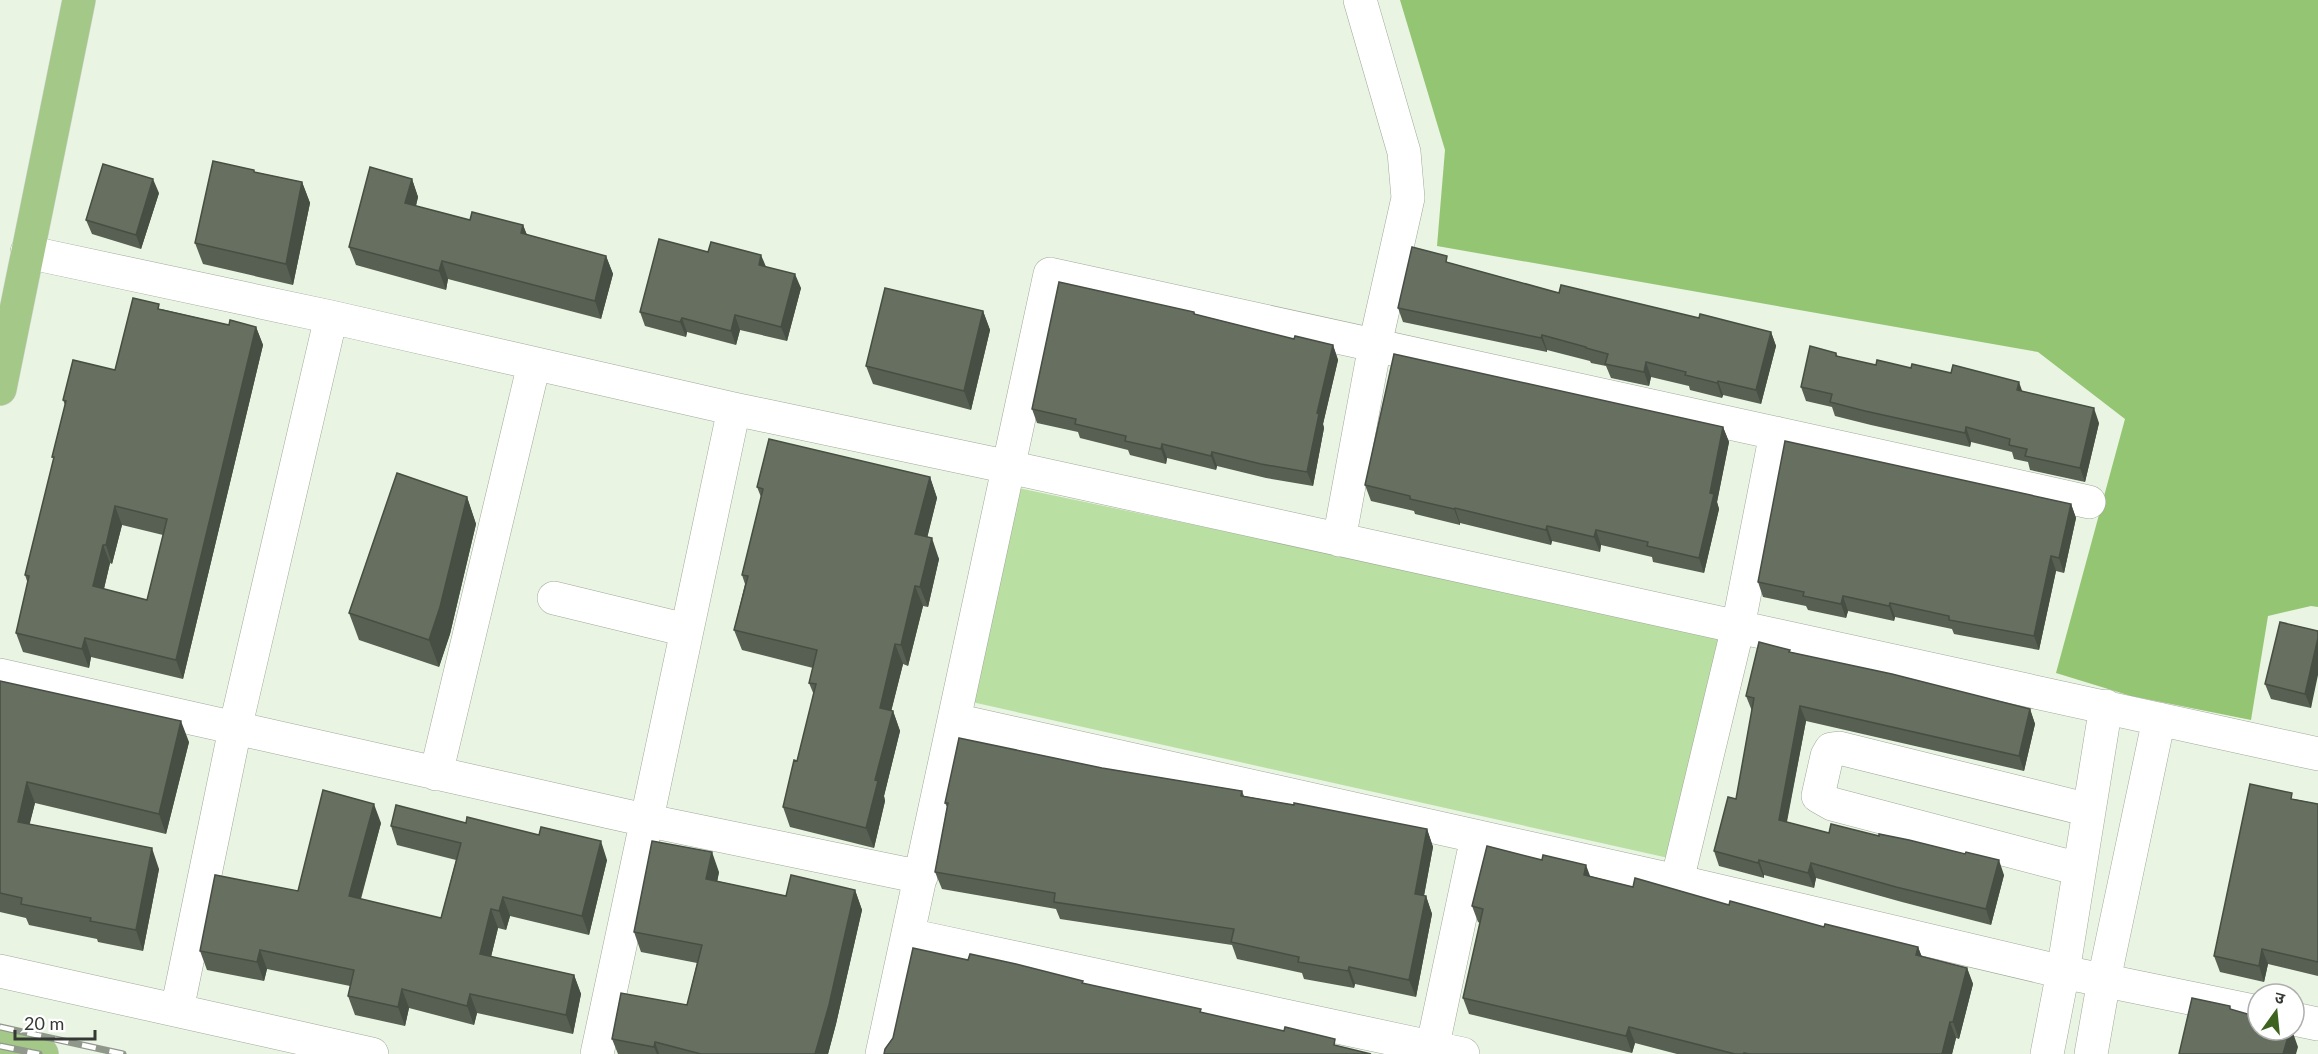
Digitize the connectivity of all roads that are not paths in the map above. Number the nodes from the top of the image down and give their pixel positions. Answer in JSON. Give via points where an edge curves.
{"nodes":[{"id":1,"x":79,"y":0,"type":"edge"},
{"id":2,"x":1359,"y":0,"type":"edge"},
{"id":3,"x":27,"y":252,"type":"junction"},
{"id":4,"x":331,"y":317,"type":"junction"},
{"id":5,"x":1375,"y":345,"type":"junction"},
{"id":6,"x":534,"y":364,"type":"junction"},
{"id":7,"x":0,"y":389,"type":"edge"},
{"id":8,"x":734,"y":409,"type":"junction"},
{"id":9,"x":1776,"y":433,"type":"junction"},
{"id":10,"x":1009,"y":467,"type":"junction"},
{"id":11,"x":2089,"y":502,"type":"dead end"},
{"id":12,"x":1339,"y":540,"type":"junction"},
{"id":13,"x":554,"y":598,"type":"dead end"},
{"id":14,"x":1738,"y":627,"type":"junction"},
{"id":15,"x":686,"y":630,"type":"junction"},
{"id":16,"x":0,"y":675,"type":"edge"},
{"id":17,"x":2106,"y":706,"type":"junction"},
{"id":18,"x":2159,"y":719,"type":"junction"},
{"id":19,"x":955,"y":720,"type":"junction"},
{"id":20,"x":235,"y":729,"type":"junction"},
{"id":21,"x":2318,"y":754,"type":"edge"},
{"id":22,"x":436,"y":774,"type":"junction"},
{"id":23,"x":2089,"y":810,"type":"junction"},
{"id":24,"x":645,"y":820,"type":"junction"},
{"id":25,"x":1477,"y":837,"type":"junction"},
{"id":26,"x":2079,"y":869,"type":"junction"},
{"id":27,"x":921,"y":877,"type":"junction"},
{"id":28,"x":1677,"y":881,"type":"junction"},
{"id":29,"x":909,"y":935,"type":"junction"},
{"id":30,"x":0,"y":971,"type":"edge"},
{"id":31,"x":2063,"y":972,"type":"junction"},
{"id":32,"x":2104,"y":980,"type":"junction"},
{"id":33,"x":177,"y":1010,"type":"junction"},
{"id":34,"x":2246,"y":1010,"type":"edge"},
{"id":35,"x":0,"y":1045,"type":"edge"},
{"id":36,"x":1442,"y":1052,"type":"edge"},
{"id":37,"x":42,"y":1054,"type":"edge"},
{"id":38,"x":372,"y":1054,"type":"edge"},
{"id":39,"x":597,"y":1054,"type":"edge"},
{"id":40,"x":882,"y":1054,"type":"edge"},
{"id":41,"x":2047,"y":1054,"type":"edge"},
{"id":42,"x":2091,"y":1054,"type":"edge"}],
"edges":[{"from":1,"to":3,"type":"main road"},
{"from":2,"to":5,"type":"street","via":[[1404,152],[1408,198]]},
{"from":3,"to":4,"type":"street"},
{"from":3,"to":7,"type":"main road"},
{"from":4,"to":6,"type":"street"},
{"from":4,"to":20,"type":"street"},
{"from":5,"to":9,"type":"street"},
{"from":5,"to":10,"type":"street","via":[[1050,274]]},
{"from":5,"to":12,"type":"street"},
{"from":6,"to":8,"type":"street"},
{"from":6,"to":22,"type":"street"},
{"from":8,"to":10,"type":"street"},
{"from":8,"to":15,"type":"street"},
{"from":9,"to":11,"type":"street"},
{"from":9,"to":14,"type":"street"},
{"from":10,"to":12,"type":"street"},
{"from":10,"to":19,"type":"street"},
{"from":12,"to":14,"type":"street"},
{"from":13,"to":15,"type":"street"},
{"from":14,"to":17,"type":"street"},
{"from":14,"to":28,"type":"street"},
{"from":15,"to":24,"type":"street"},
{"from":16,"to":20,"type":"street"},
{"from":17,"to":18,"type":"street"},
{"from":17,"to":23,"type":"street"},
{"from":18,"to":21,"type":"street"},
{"from":18,"to":32,"type":"street"},
{"from":19,"to":25,"type":"street"},
{"from":19,"to":27,"type":"street"},
{"from":20,"to":22,"type":"street"},
{"from":20,"to":33,"type":"street"},
{"from":22,"to":24,"type":"street"},
{"from":23,"to":26,"type":"street"},
{"from":23,"to":26,"type":"street","via":[[1839,748],[1831,748],[1827,756],[1818,796],[1832,804]]},
{"from":24,"to":27,"type":"street"},
{"from":24,"to":39,"type":"street"},
{"from":25,"to":28,"type":"street"},
{"from":25,"to":36,"type":"street"},
{"from":26,"to":31,"type":"street"},
{"from":27,"to":29,"type":"street"},
{"from":28,"to":31,"type":"street"},
{"from":29,"to":36,"type":"street"},
{"from":29,"to":40,"type":"street"},
{"from":30,"to":33,"type":"street"},
{"from":31,"to":32,"type":"street"},
{"from":31,"to":41,"type":"street"},
{"from":32,"to":34,"type":"street"},
{"from":32,"to":42,"type":"street"},
{"from":33,"to":38,"type":"street"},
{"from":35,"to":37,"type":"main road"}]}
